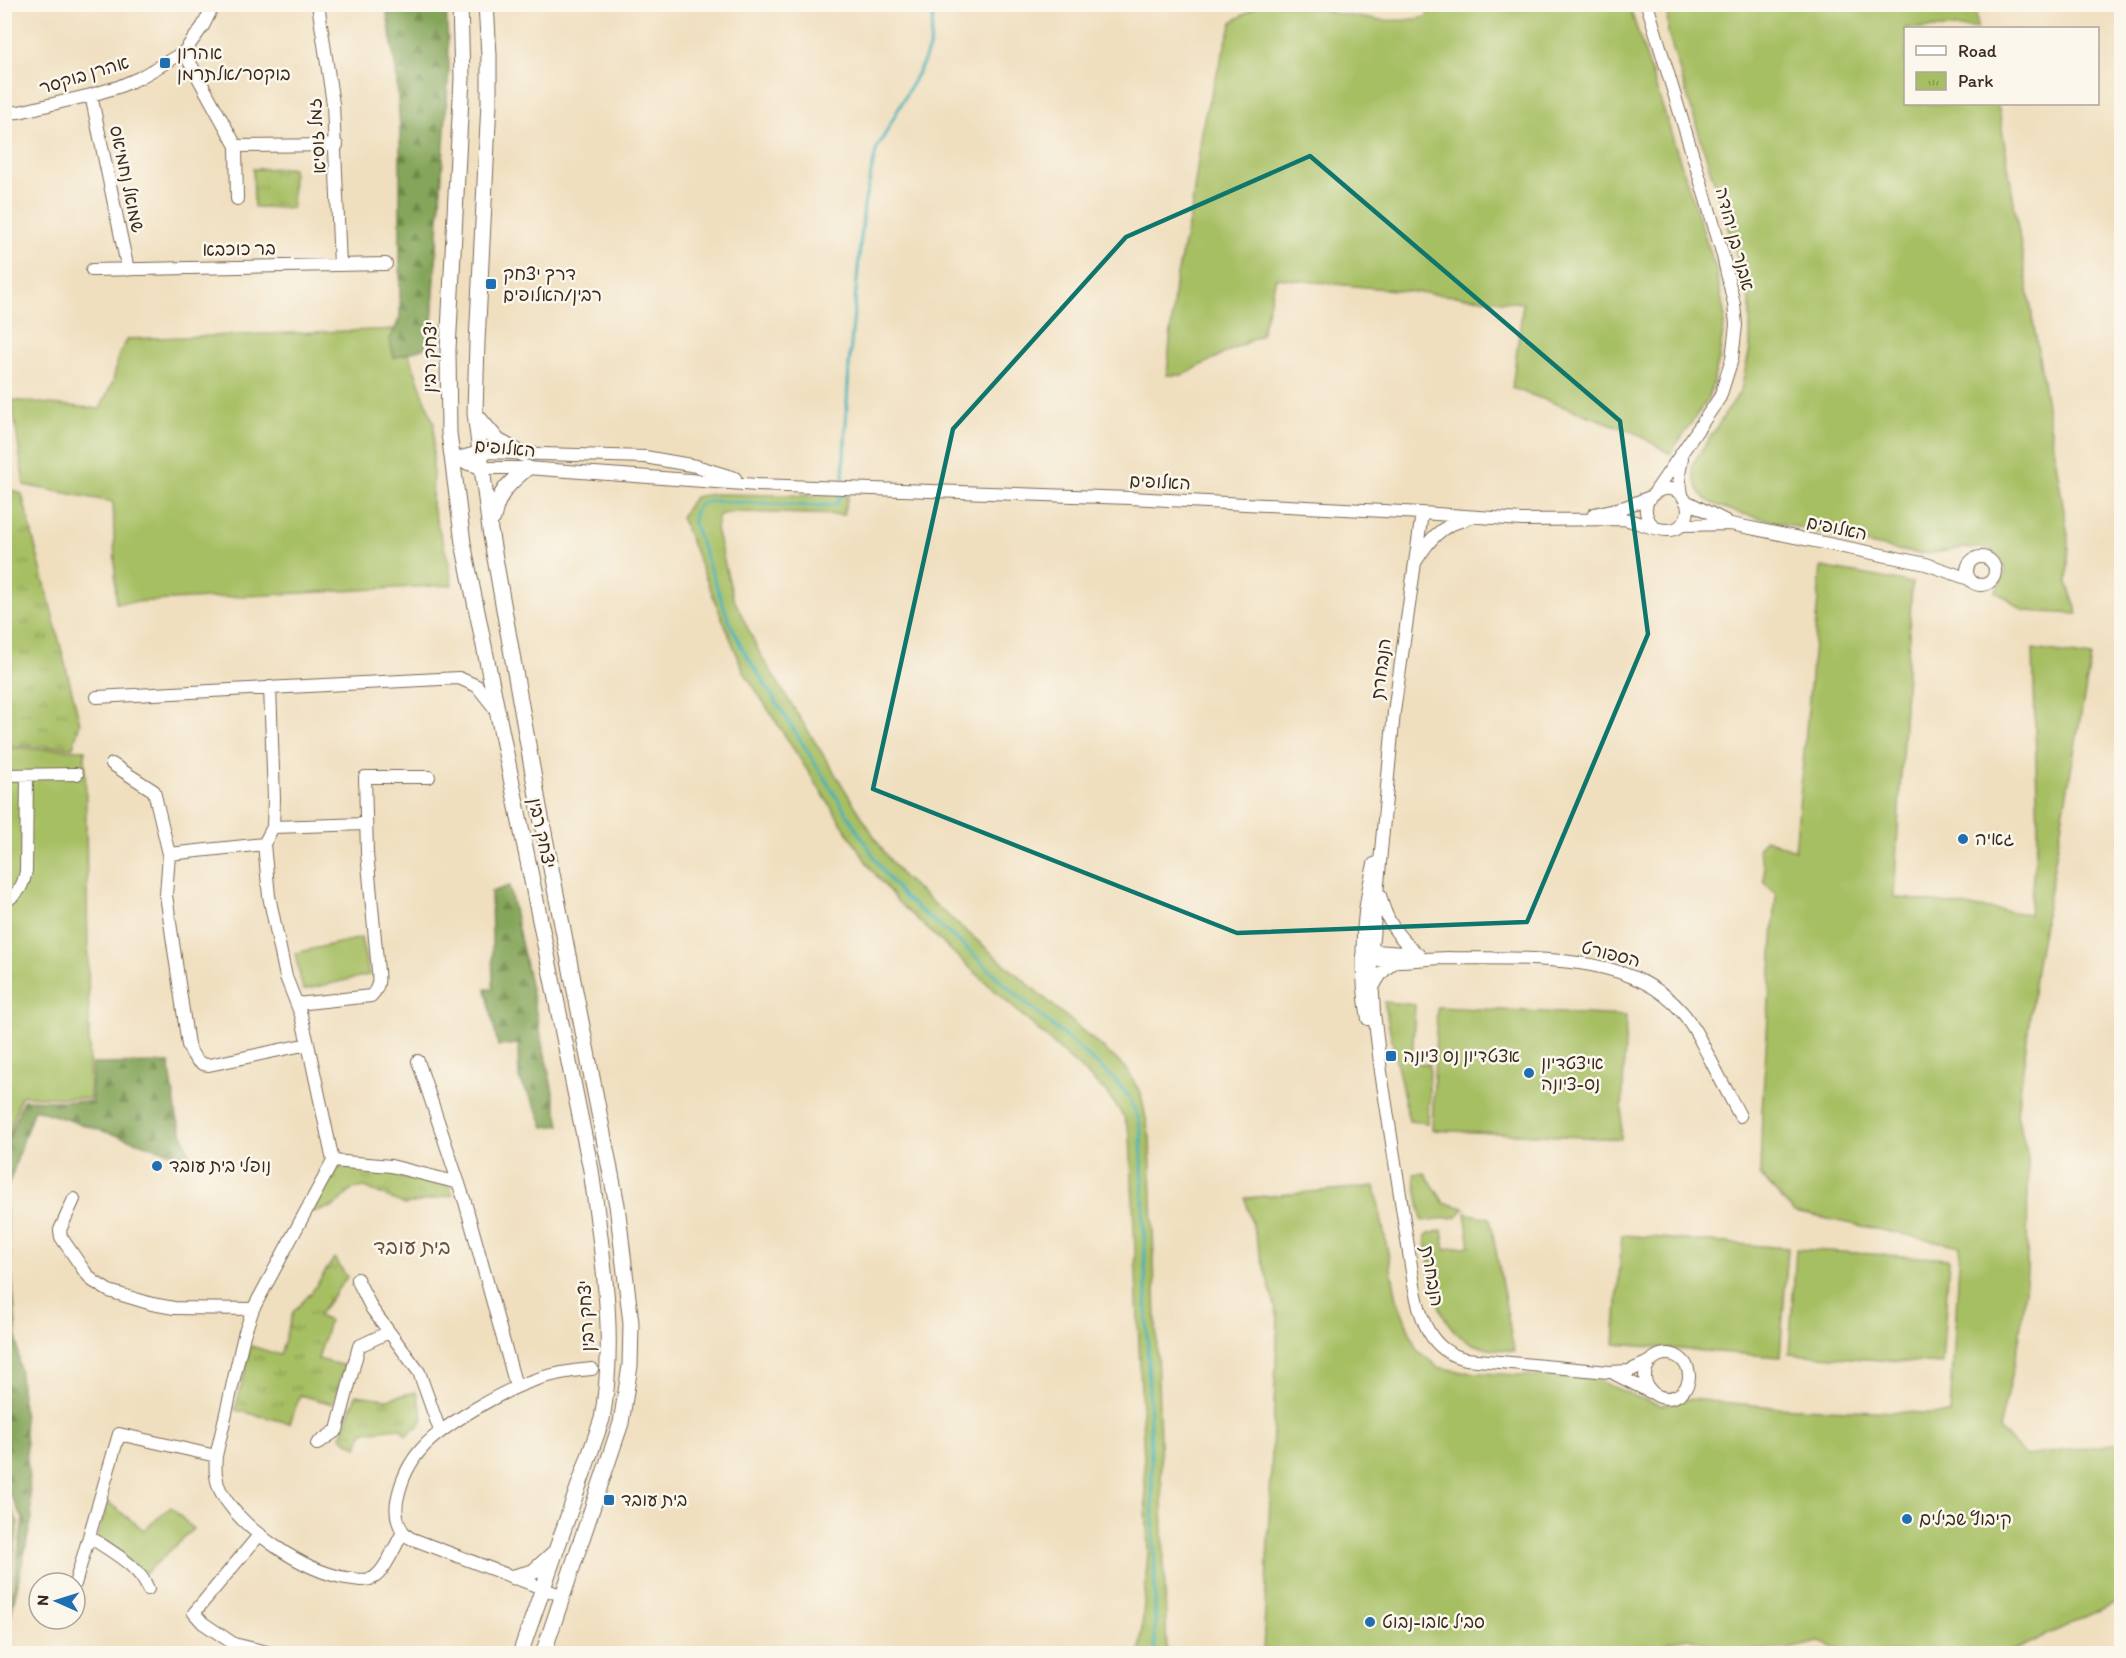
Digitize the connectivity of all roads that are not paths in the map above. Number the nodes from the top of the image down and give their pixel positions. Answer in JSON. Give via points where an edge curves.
{"nodes":[{"id":1,"x":214,"y":4,"type":"edge"},
{"id":2,"x":318,"y":4,"type":"edge"},
{"id":3,"x":460,"y":4,"type":"edge"},
{"id":4,"x":486,"y":4,"type":"edge"},
{"id":5,"x":1647,"y":4,"type":"edge"},
{"id":6,"x":1655,"y":4,"type":"edge"},
{"id":7,"x":1656,"y":29,"type":"junction"},
{"id":8,"x":184,"y":52,"type":"junction"},
{"id":9,"x":91,"y":95,"type":"junction"},
{"id":10,"x":4,"y":113,"type":"edge"},
{"id":11,"x":236,"y":146,"type":"junction"},
{"id":12,"x":336,"y":146,"type":"junction"},
{"id":13,"x":237,"y":199,"type":"dead end"},
{"id":14,"x":386,"y":264,"type":"dead end"},
{"id":15,"x":340,"y":265,"type":"junction"},
{"id":16,"x":92,"y":270,"type":"dead end"},
{"id":17,"x":128,"y":270,"type":"junction"},
{"id":18,"x":475,"y":413,"type":"junction"},
{"id":19,"x":1684,"y":452,"type":"junction"},
{"id":20,"x":452,"y":459,"type":"junction"},
{"id":21,"x":481,"y":460,"type":"junction"},
{"id":22,"x":524,"y":461,"type":"junction"},
{"id":23,"x":757,"y":485,"type":"junction"},
{"id":24,"x":1653,"y":495,"type":"junction"},
{"id":25,"x":1684,"y":498,"type":"junction"},
{"id":26,"x":1422,"y":513,"type":"junction"},
{"id":27,"x":1472,"y":518,"type":"junction"},
{"id":28,"x":1560,"y":520,"type":"junction"},
{"id":29,"x":1682,"y":525,"type":"junction"},
{"id":30,"x":1742,"y":526,"type":"junction"},
{"id":31,"x":1654,"y":527,"type":"junction"},
{"id":32,"x":490,"y":530,"type":"junction"},
{"id":33,"x":1972,"y":559,"type":"junction"},
{"id":34,"x":1414,"y":564,"type":"junction"},
{"id":35,"x":1926,"y":564,"type":"junction"},
{"id":36,"x":1969,"y":579,"type":"junction"},
{"id":37,"x":270,"y":687,"type":"junction"},
{"id":38,"x":97,"y":697,"type":"dead end"},
{"id":39,"x":498,"y":715,"type":"junction"},
{"id":40,"x":112,"y":764,"type":"dead end"},
{"id":41,"x":77,"y":774,"type":"dead end"},
{"id":42,"x":4,"y":775,"type":"edge"},
{"id":43,"x":27,"y":775,"type":"junction"},
{"id":44,"x":429,"y":777,"type":"dead end"},
{"id":45,"x":366,"y":824,"type":"junction"},
{"id":46,"x":273,"y":827,"type":"junction"},
{"id":47,"x":1383,"y":831,"type":"junction"},
{"id":48,"x":264,"y":844,"type":"junction"},
{"id":49,"x":170,"y":854,"type":"junction"},
{"id":50,"x":1378,"y":886,"type":"junction"},
{"id":51,"x":4,"y":902,"type":"edge"},
{"id":52,"x":1368,"y":955,"type":"junction"},
{"id":53,"x":1419,"y":955,"type":"junction"},
{"id":54,"x":1438,"y":958,"type":"junction"},
{"id":55,"x":1398,"y":960,"type":"junction"},
{"id":56,"x":1372,"y":990,"type":"junction"},
{"id":57,"x":297,"y":1004,"type":"junction"},
{"id":58,"x":308,"y":1044,"type":"junction"},
{"id":59,"x":418,"y":1061,"type":"dead end"},
{"id":60,"x":1381,"y":1072,"type":"junction"},
{"id":61,"x":1740,"y":1116,"type":"dead end"},
{"id":62,"x":333,"y":1161,"type":"junction"},
{"id":63,"x":459,"y":1183,"type":"junction"},
{"id":64,"x":74,"y":1199,"type":"dead end"},
{"id":65,"x":357,"y":1279,"type":"dead end"},
{"id":66,"x":253,"y":1309,"type":"junction"},
{"id":67,"x":389,"y":1332,"type":"junction"},
{"id":68,"x":1649,"y":1362,"type":"junction"},
{"id":69,"x":592,"y":1369,"type":"dead end"},
{"id":70,"x":1609,"y":1372,"type":"junction"},
{"id":71,"x":516,"y":1386,"type":"junction"},
{"id":72,"x":1653,"y":1394,"type":"junction"},
{"id":73,"x":440,"y":1431,"type":"junction"},
{"id":74,"x":317,"y":1444,"type":"dead end"},
{"id":75,"x":216,"y":1456,"type":"junction"},
{"id":76,"x":403,"y":1532,"type":"junction"},
{"id":77,"x":260,"y":1534,"type":"junction"},
{"id":78,"x":90,"y":1537,"type":"junction"},
{"id":79,"x":558,"y":1550,"type":"junction"},
{"id":80,"x":79,"y":1571,"type":"edge"},
{"id":81,"x":514,"y":1577,"type":"junction"},
{"id":82,"x":148,"y":1589,"type":"dead end"},
{"id":83,"x":544,"y":1589,"type":"junction"},
{"id":84,"x":563,"y":1596,"type":"junction"},
{"id":85,"x":275,"y":1653,"type":"edge"},
{"id":86,"x":520,"y":1653,"type":"edge"},
{"id":87,"x":543,"y":1653,"type":"edge"}],
"edges":[{"from":1,"to":8,"type":"street","name":"אהרן בוקסר"},
{"from":2,"to":12,"type":"street","name":"זמל זוסיא"},
{"from":3,"to":20,"type":"main road","name":"יצחק רבין","via":[[461,99],[448,350],[448,433]]},
{"from":4,"to":18,"type":"main road","name":"יצחק רבין","via":[[489,103]]},
{"from":5,"to":7,"type":"street","name":"אבנר בן יהודה"},
{"from":6,"to":7,"type":"street","name":"אבנר בן יהודה"},
{"from":7,"to":19,"type":"street","name":"אבנר בן יהודה","via":[[1734,304],[1735,343],[1727,380],[1710,415]]},
{"from":8,"to":9,"type":"street","name":"אהרן בוקסר","via":[[139,78]]},
{"from":8,"to":11,"type":"street"},
{"from":9,"to":10,"type":"street","name":"אהרן בוקסר"},
{"from":9,"to":17,"type":"street","name":"שמואל נחמיאס"},
{"from":11,"to":12,"type":"street"},
{"from":11,"to":13,"type":"street"},
{"from":12,"to":15,"type":"street","name":"זמל זוסיא"},
{"from":14,"to":15,"type":"street","name":"בר כוכבא"},
{"from":15,"to":17,"type":"street","name":"בר כוכבא"},
{"from":16,"to":17,"type":"street","name":"בר כוכבא"},
{"from":18,"to":21,"type":"main road","name":"יצחק רבין"},
{"from":18,"to":22,"type":"main road","via":[[498,441]]},
{"from":19,"to":24,"type":"street","name":"אבנר בן יהודה"},
{"from":19,"to":25,"type":"street","name":"אבנר בן יהודה","via":[[1679,475]]},
{"from":20,"to":21,"type":"street","name":"האלופים"},
{"from":20,"to":39,"type":"main road","name":"יצחק רבין","via":[[463,543]]},
{"from":21,"to":22,"type":"street","name":"האלופים"},
{"from":21,"to":32,"type":"main road","name":"יצחק רבין"},
{"from":22,"to":23,"type":"street","name":"האלופים"},
{"from":22,"to":23,"type":"street","name":"האלופים","via":[[645,457],[696,466]]},
{"from":22,"to":32,"type":"main road","via":[[497,501]]},
{"from":23,"to":26,"type":"street","name":"האלופים"},
{"from":24,"to":25,"type":"street","via":[[1669,489]]},
{"from":24,"to":28,"type":"street","name":"האלופים","via":[[1625,507]]},
{"from":24,"to":31,"type":"street","via":[[1647,503],[1646,516]]},
{"from":25,"to":29,"type":"street","via":[[1688,514]]},
{"from":25,"to":30,"type":"street","name":"האלופים","via":[[1714,516]]},
{"from":26,"to":27,"type":"street","name":"האלופים"},
{"from":26,"to":34,"type":"street","name":"הנבחרת"},
{"from":27,"to":28,"type":"street","name":"האלופים"},
{"from":27,"to":34,"type":"street","via":[[1455,522],[1432,537]]},
{"from":28,"to":31,"type":"street","name":"האלופים","via":[[1623,519]]},
{"from":29,"to":30,"type":"street","name":"האלופים"},
{"from":29,"to":31,"type":"street","via":[[1671,531]]},
{"from":30,"to":35,"type":"street","name":"האלופים"},
{"from":32,"to":84,"type":"main road","name":"יצחק רבין","via":[[539,807],[617,1205],[631,1323],[630,1366],[621,1423]]},
{"from":33,"to":35,"type":"street","name":"האלופים","via":[[1956,564]]},
{"from":33,"to":36,"type":"street","via":[[1967,566]]},
{"from":33,"to":36,"type":"street","via":[[1990,560],[1995,573],[1986,584],[1977,585]]},
{"from":34,"to":47,"type":"street","name":"הנבחרת"},
{"from":35,"to":36,"type":"street","name":"האלופים"},
{"from":37,"to":38,"type":"street"},
{"from":37,"to":39,"type":"street","via":[[464,679],[480,690]]},
{"from":37,"to":46,"type":"street"},
{"from":39,"to":79,"type":"main road","name":"יצחק רבין","via":[[591,1170],[609,1327],[602,1419]]},
{"from":40,"to":49,"type":"street","via":[[154,790]]},
{"from":41,"to":43,"type":"street"},
{"from":42,"to":43,"type":"street"},
{"from":43,"to":51,"type":"street","via":[[24,884]]},
{"from":44,"to":45,"type":"street","via":[[365,777]]},
{"from":45,"to":46,"type":"street"},
{"from":45,"to":57,"type":"street","via":[[379,982],[376,991],[371,996]]},
{"from":46,"to":48,"type":"street"},
{"from":47,"to":50,"type":"street","name":"הנבחרת"},
{"from":47,"to":52,"type":"street","name":"הנבחרת","via":[[1368,889]]},
{"from":48,"to":49,"type":"street"},
{"from":48,"to":57,"type":"street","via":[[269,896],[286,977]]},
{"from":49,"to":58,"type":"street","via":[[166,895],[188,1045],[193,1056],[209,1065]]},
{"from":50,"to":52,"type":"street","name":"הנבחרת"},
{"from":50,"to":53,"type":"street","via":[[1393,930]]},
{"from":52,"to":53,"type":"street","name":"הספורט","via":[[1392,951]]},
{"from":52,"to":55,"type":"street","name":"הספורט"},
{"from":52,"to":56,"type":"street","name":"הנבחרת"},
{"from":52,"to":60,"type":"street","name":"הנבחרת","via":[[1363,995]]},
{"from":53,"to":54,"type":"street","name":"הספורט"},
{"from":54,"to":55,"type":"street","name":"הספורט"},
{"from":54,"to":61,"type":"street","name":"הספורט","via":[[1560,961],[1607,968],[1641,979],[1665,995],[1688,1020]]},
{"from":55,"to":56,"type":"street","via":[[1379,976]]},
{"from":56,"to":60,"type":"street","name":"הנבחרת"},
{"from":57,"to":58,"type":"street"},
{"from":58,"to":62,"type":"street"},
{"from":59,"to":63,"type":"street"},
{"from":60,"to":70,"type":"street","name":"הנבחרת","via":[[1415,1294],[1428,1331],[1457,1357]]},
{"from":62,"to":63,"type":"street","via":[[391,1166]]},
{"from":62,"to":66,"type":"street"},
{"from":63,"to":71,"type":"street"},
{"from":64,"to":66,"type":"street","via":[[60,1230],[62,1237],[93,1281],[109,1291],[163,1306]]},
{"from":65,"to":67,"type":"street"},
{"from":66,"to":75,"type":"street"},
{"from":67,"to":73,"type":"street","via":[[419,1372]]},
{"from":67,"to":74,"type":"street","via":[[359,1346],[337,1430]]},
{"from":68,"to":70,"type":"street","name":"הנבחרת","via":[[1629,1371]]},
{"from":68,"to":72,"type":"street","via":[[1644,1375]]},
{"from":68,"to":72,"type":"street","via":[[1668,1353],[1681,1359],[1688,1371],[1687,1386],[1682,1392],[1668,1398]]},
{"from":69,"to":71,"type":"street","via":[[552,1374]]},
{"from":70,"to":72,"type":"street","name":"הנבחרת"},
{"from":71,"to":73,"type":"street"},
{"from":73,"to":76,"type":"street","via":[[415,1456],[402,1484],[396,1507]]},
{"from":75,"to":77,"type":"street","via":[[216,1478],[222,1493]]},
{"from":75,"to":78,"type":"street","via":[[119,1434]]},
{"from":76,"to":77,"type":"street","via":[[379,1573],[362,1580],[311,1567]]},
{"from":76,"to":81,"type":"street"},
{"from":77,"to":85,"type":"street","via":[[194,1613],[234,1644]]},
{"from":78,"to":80,"type":"street"},
{"from":78,"to":82,"type":"street","via":[[144,1578]]},
{"from":79,"to":81,"type":"main road","via":[[532,1572]]},
{"from":79,"to":83,"type":"main road","name":"יצחק רבין"},
{"from":81,"to":83,"type":"street"},
{"from":83,"to":84,"type":"street"},
{"from":83,"to":86,"type":"main road","name":"יצחק רבין"},
{"from":84,"to":87,"type":"main road","name":"יצחק רבין"}]}
